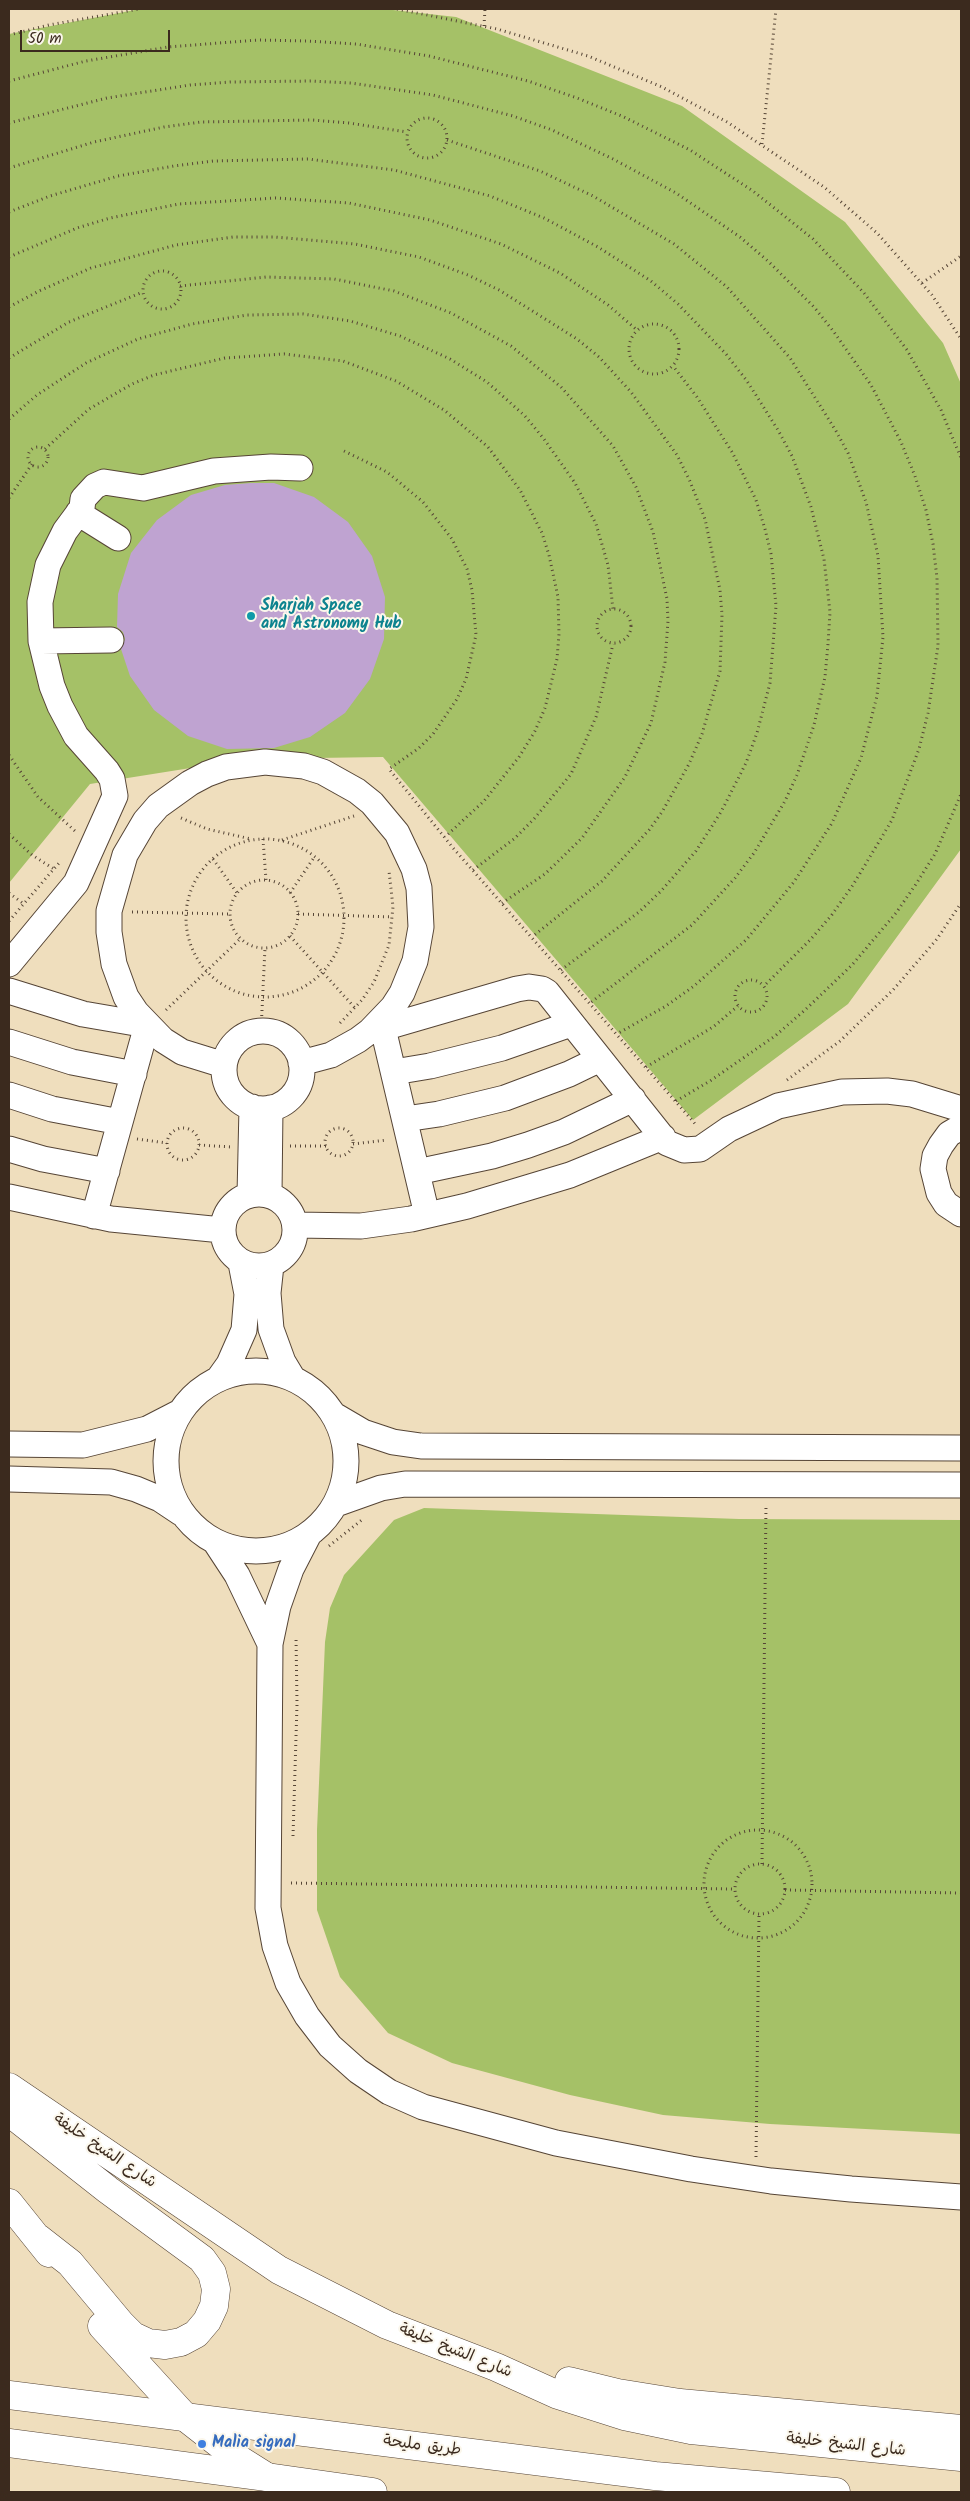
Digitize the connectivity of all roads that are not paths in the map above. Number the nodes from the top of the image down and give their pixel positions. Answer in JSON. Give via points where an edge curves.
{"nodes":[{"id":1,"x":300,"y":468,"type":"dead end"},
{"id":2,"x":80,"y":511,"type":"junction"},
{"id":3,"x":118,"y":538,"type":"dead end"},
{"id":4,"x":111,"y":640,"type":"dead end"},
{"id":5,"x":41,"y":641,"type":"junction"},
{"id":6,"x":9,"y":964,"type":"edge"},
{"id":7,"x":9,"y":991,"type":"edge"},
{"id":8,"x":156,"y":1017,"type":"junction"},
{"id":9,"x":382,"y":1024,"type":"junction"},
{"id":10,"x":571,"y":1024,"type":"junction"},
{"id":11,"x":9,"y":1042,"type":"edge"},
{"id":12,"x":600,"y":1058,"type":"junction"},
{"id":13,"x":301,"y":1063,"type":"junction"},
{"id":14,"x":224,"y":1065,"type":"junction"},
{"id":15,"x":394,"y":1072,"type":"junction"},
{"id":16,"x":134,"y":1074,"type":"junction"},
{"id":17,"x":9,"y":1095,"type":"edge"},
{"id":18,"x":632,"y":1099,"type":"junction"},
{"id":19,"x":261,"y":1108,"type":"junction"},
{"id":20,"x":961,"y":1109,"type":"edge"},
{"id":21,"x":961,"y":1126,"type":"edge"},
{"id":22,"x":407,"y":1128,"type":"junction"},
{"id":23,"x":118,"y":1129,"type":"junction"},
{"id":24,"x":663,"y":1137,"type":"junction"},
{"id":25,"x":9,"y":1149,"type":"edge"},
{"id":26,"x":107,"y":1170,"type":"junction"},
{"id":27,"x":417,"y":1172,"type":"junction"},
{"id":28,"x":260,"y":1195,"type":"junction"},
{"id":29,"x":9,"y":1198,"type":"edge"},
{"id":30,"x":961,"y":1214,"type":"edge"},
{"id":31,"x":427,"y":1215,"type":"junction"},
{"id":32,"x":94,"y":1216,"type":"junction"},
{"id":33,"x":295,"y":1225,"type":"junction"},
{"id":34,"x":222,"y":1230,"type":"junction"},
{"id":35,"x":241,"y":1263,"type":"junction"},
{"id":36,"x":271,"y":1265,"type":"junction"},
{"id":37,"x":292,"y":1377,"type":"junction"},
{"id":38,"x":219,"y":1378,"type":"junction"},
{"id":39,"x":180,"y":1412,"type":"junction"},
{"id":40,"x":334,"y":1415,"type":"junction"},
{"id":41,"x":9,"y":1444,"type":"edge"},
{"id":42,"x":961,"y":1448,"type":"edge"},
{"id":43,"x":9,"y":1479,"type":"edge"},
{"id":44,"x":961,"y":1485,"type":"edge"},
{"id":45,"x":336,"y":1504,"type":"junction"},
{"id":46,"x":181,"y":1514,"type":"junction"},
{"id":47,"x":317,"y":1542,"type":"junction"},
{"id":48,"x":216,"y":1543,"type":"junction"},
{"id":49,"x":270,"y":1644,"type":"junction"},
{"id":50,"x":9,"y":2087,"type":"edge"},
{"id":51,"x":9,"y":2112,"type":"edge"},
{"id":52,"x":961,"y":2197,"type":"edge"},
{"id":53,"x":9,"y":2204,"type":"edge"},
{"id":54,"x":38,"y":2238,"type":"junction"},
{"id":55,"x":496,"y":2367,"type":"junction"},
{"id":56,"x":9,"y":2395,"type":"edge"},
{"id":57,"x":184,"y":2417,"type":"junction"},
{"id":58,"x":961,"y":2429,"type":"edge"},
{"id":59,"x":9,"y":2444,"type":"edge"},
{"id":60,"x":961,"y":2458,"type":"edge"},
{"id":61,"x":268,"y":2477,"type":"junction"},
{"id":62,"x":373,"y":2492,"type":"edge"},
{"id":63,"x":836,"y":2492,"type":"edge"}],
"edges":[{"from":1,"to":2,"type":"street","via":[[243,468],[177,479],[169,492],[147,503],[103,500]]},
{"from":2,"to":3,"type":"street"},
{"from":2,"to":5,"type":"street","via":[[55,548],[48,565],[40,602]]},
{"from":4,"to":5,"type":"street"},
{"from":5,"to":6,"type":"street","via":[[60,706],[76,736],[112,779],[115,796],[73,888]]},
{"from":7,"to":8,"type":"street","via":[[83,1014]]},
{"from":8,"to":9,"type":"street","via":[[126,997],[108,932],[110,911],[125,855],[145,821],[173,794],[198,778],[226,767],[265,762],[313,769],[340,780],[386,817],[407,850],[419,888],[419,944],[402,993]]},
{"from":8,"to":14,"type":"street","via":[[182,1052]]},
{"from":8,"to":16,"type":"street"},
{"from":9,"to":10,"type":"street","via":[[529,987],[547,992]]},
{"from":9,"to":13,"type":"street","via":[[344,1048]]},
{"from":9,"to":15,"type":"street"},
{"from":10,"to":12,"type":"street"},
{"from":10,"to":15,"type":"street","via":[[502,1048]]},
{"from":11,"to":16,"type":"street","via":[[72,1062]]},
{"from":12,"to":18,"type":"street"},
{"from":12,"to":22,"type":"street","via":[[570,1074],[505,1098],[439,1114]]},
{"from":13,"to":14,"type":"street","via":[[298,1053],[285,1038],[276,1033],[261,1032],[247,1034],[238,1040],[231,1047]]},
{"from":13,"to":19,"type":"street","via":[[300,1083],[295,1092],[280,1105]]},
{"from":14,"to":19,"type":"street","via":[[230,1092],[236,1098]]},
{"from":15,"to":22,"type":"street"},
{"from":16,"to":23,"type":"street"},
{"from":17,"to":23,"type":"street"},
{"from":18,"to":24,"type":"street"},
{"from":18,"to":27,"type":"street","via":[[573,1128],[528,1145]]},
{"from":19,"to":28,"type":"street"},
{"from":20,"to":24,"type":"street","via":[[912,1094],[842,1092],[804,1099],[762,1113],[729,1129],[700,1149],[676,1148]]},
{"from":21,"to":30,"type":"street","via":[[941,1144],[933,1169],[939,1193],[946,1204]]},
{"from":22,"to":27,"type":"street"},
{"from":23,"to":26,"type":"street"},
{"from":24,"to":31,"type":"street","via":[[522,1191]]},
{"from":25,"to":26,"type":"street","via":[[43,1159]]},
{"from":26,"to":32,"type":"street"},
{"from":27,"to":31,"type":"street"},
{"from":28,"to":33,"type":"street","via":[[284,1204]]},
{"from":28,"to":34,"type":"street","via":[[241,1198],[227,1212]]},
{"from":29,"to":32,"type":"street"},
{"from":31,"to":33,"type":"street","via":[[360,1226]]},
{"from":32,"to":34,"type":"street"},
{"from":33,"to":36,"type":"street","via":[[290,1249]]},
{"from":34,"to":35,"type":"street","via":[[227,1249]]},
{"from":35,"to":36,"type":"street","via":[[261,1267]]},
{"from":35,"to":38,"type":"street","via":[[247,1294],[244,1330]]},
{"from":36,"to":37,"type":"street","via":[[268,1293],[271,1329]]},
{"from":37,"to":38,"type":"street","via":[[271,1372],[244,1372]]},
{"from":37,"to":40,"type":"street","via":[[317,1394]]},
{"from":38,"to":39,"type":"street","via":[[197,1393]]},
{"from":39,"to":41,"type":"street","via":[[148,1429],[83,1445]]},
{"from":39,"to":46,"type":"street","via":[[168,1437],[165,1464],[169,1490]]},
{"from":40,"to":42,"type":"street","via":[[363,1432],[392,1442],[421,1446]]},
{"from":40,"to":45,"type":"street","via":[[343,1436],[346,1459],[344,1482]]},
{"from":43,"to":46,"type":"street","via":[[111,1482],[160,1499]]},
{"from":44,"to":45,"type":"street","via":[[405,1484],[374,1490]]},
{"from":45,"to":47,"type":"street","via":[[324,1520]]},
{"from":46,"to":48,"type":"street","via":[[196,1530]]},
{"from":47,"to":48,"type":"street","via":[[247,1552]]},
{"from":47,"to":49,"type":"street","via":[[291,1569]]},
{"from":48,"to":49,"type":"street","via":[[237,1575]]},
{"from":49,"to":52,"type":"street","via":[[267,1889],[275,1946],[288,1983],[307,2016],[330,2046],[358,2071],[389,2092],[423,2107],[594,2151],[771,2181]]},
{"from":50,"to":55,"type":"main road","name":"شارع الشيخ خليفة","via":[[279,2270],[387,2325]]},
{"from":51,"to":54,"type":"main road","via":[[202,2259],[212,2273],[216,2289],[214,2306],[202,2328],[181,2342],[165,2345],[148,2343],[133,2336],[70,2263]]},
{"from":53,"to":54,"type":"main road"},
{"from":54,"to":57,"type":"main road","via":[[110,2336]]},
{"from":55,"to":58,"type":"main road","via":[[528,2370],[618,2393],[680,2404]]},
{"from":55,"to":60,"type":"main road","name":"شارع الشيخ خليفة","via":[[558,2395],[657,2424]]},
{"from":56,"to":57,"type":"main road","name":"طريق مليحة"},
{"from":57,"to":61,"type":"main road","via":[[217,2444]]},
{"from":57,"to":63,"type":"main road","name":"طريق مليحة","via":[[655,2476]]},
{"from":59,"to":61,"type":"main road"},
{"from":61,"to":62,"type":"main road"}]}
